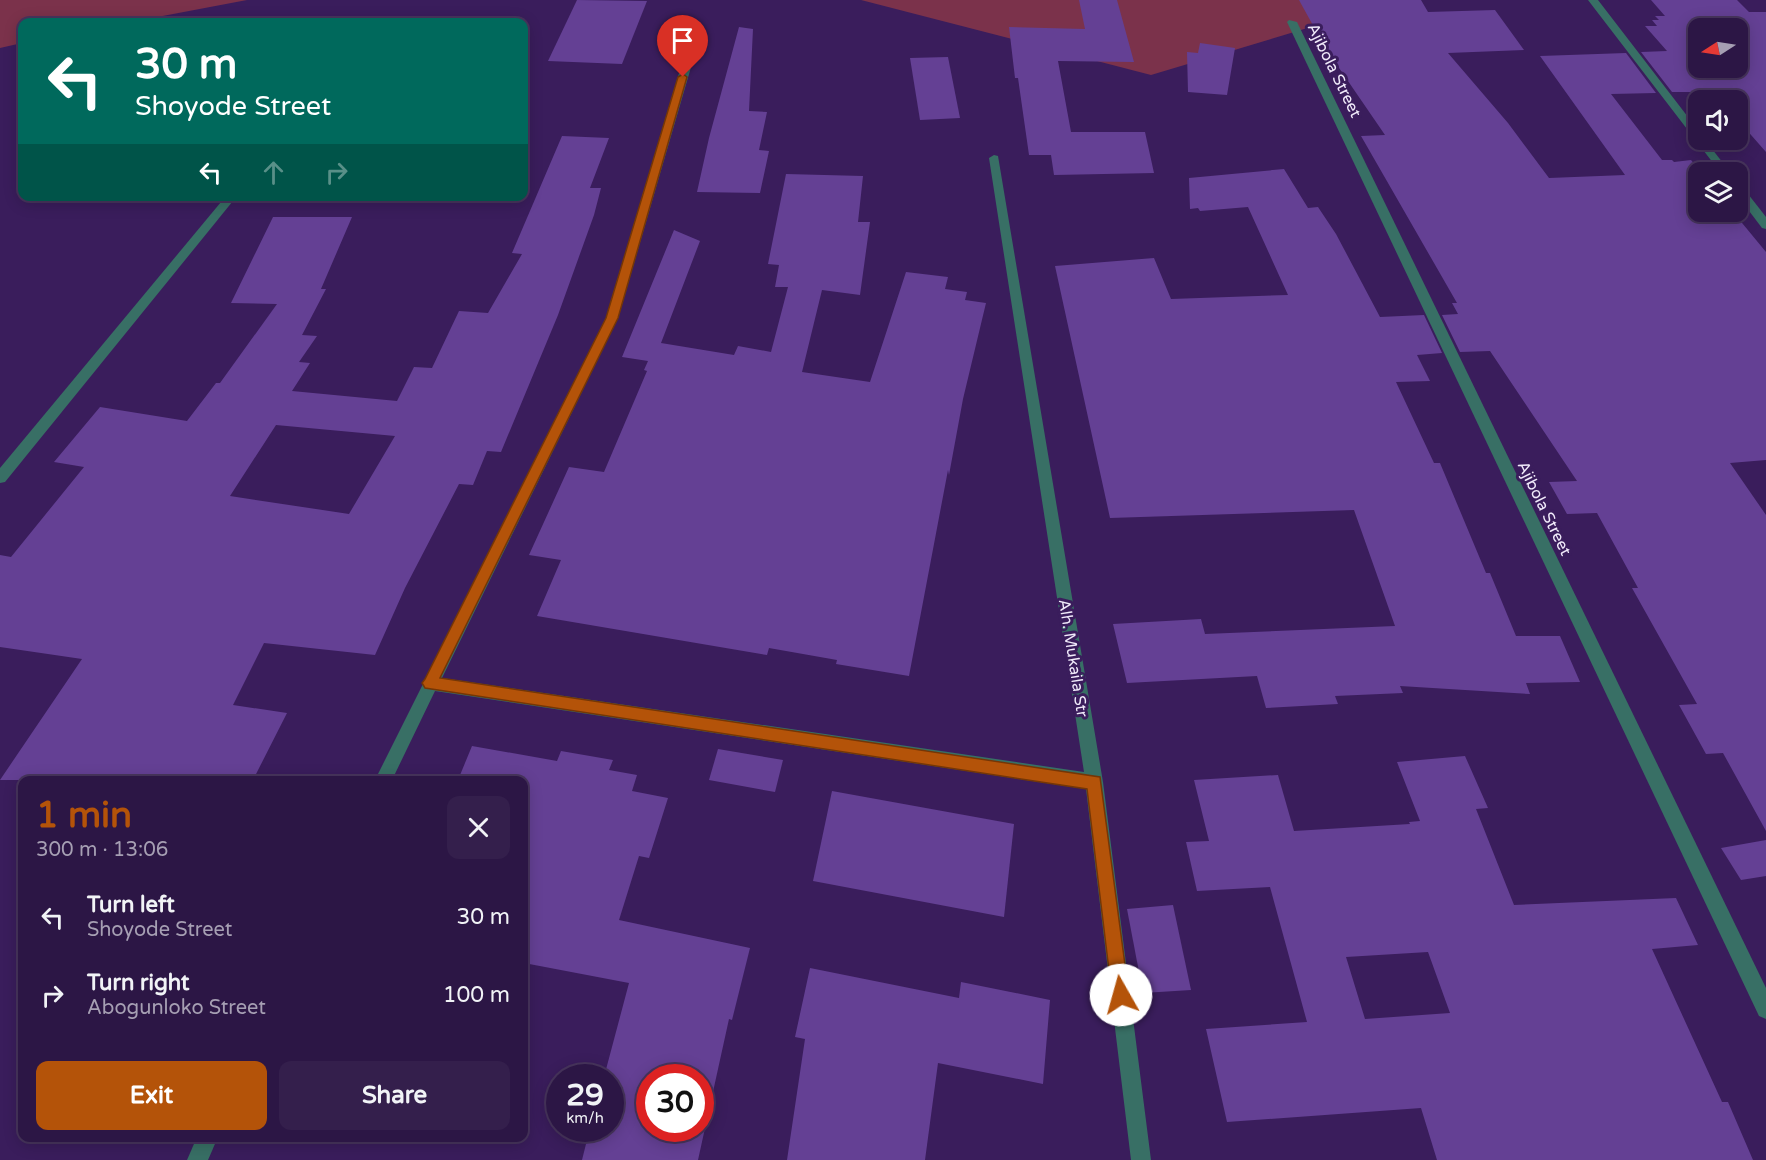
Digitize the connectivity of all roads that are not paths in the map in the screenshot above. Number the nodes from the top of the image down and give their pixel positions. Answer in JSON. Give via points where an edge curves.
{"nodes":[{"id":1,"x":1593,"y":0,"type":"edge"},
{"id":2,"x":1292,"y":22,"type":"dead end"},
{"id":3,"x":696,"y":33,"type":"dead end"},
{"id":4,"x":1688,"y":124,"type":"edge"},
{"id":5,"x":1708,"y":150,"type":"edge"},
{"id":6,"x":994,"y":158,"type":"dead end"},
{"id":7,"x":1717,"y":162,"type":"edge"},
{"id":8,"x":228,"y":201,"type":"edge"},
{"id":9,"x":1748,"y":202,"type":"edge"},
{"id":10,"x":1766,"y":225,"type":"edge"},
{"id":11,"x":0,"y":478,"type":"edge"},
{"id":12,"x":430,"y":683,"type":"junction"},
{"id":13,"x":385,"y":776,"type":"edge"},
{"id":14,"x":1094,"y":782,"type":"junction"},
{"id":15,"x":1766,"y":1010,"type":"edge"},
{"id":16,"x":206,"y":1142,"type":"edge"},
{"id":17,"x":197,"y":1160,"type":"edge"},
{"id":18,"x":1141,"y":1160,"type":"edge"}],
"edges":[{"from":1,"to":4,"type":"street"},
{"from":2,"to":15,"type":"street","name":"Ajibola Street"},
{"from":3,"to":12,"type":"street","via":[[612,318]]},
{"from":5,"to":7,"type":"street"},
{"from":6,"to":14,"type":"street","name":"Alh. Mukaila Str"},
{"from":8,"to":11,"type":"street"},
{"from":9,"to":10,"type":"street"},
{"from":12,"to":13,"type":"street"},
{"from":12,"to":14,"type":"street"},
{"from":14,"to":18,"type":"street","name":"Alh. Mukaila Str"},
{"from":16,"to":17,"type":"street"}]}
